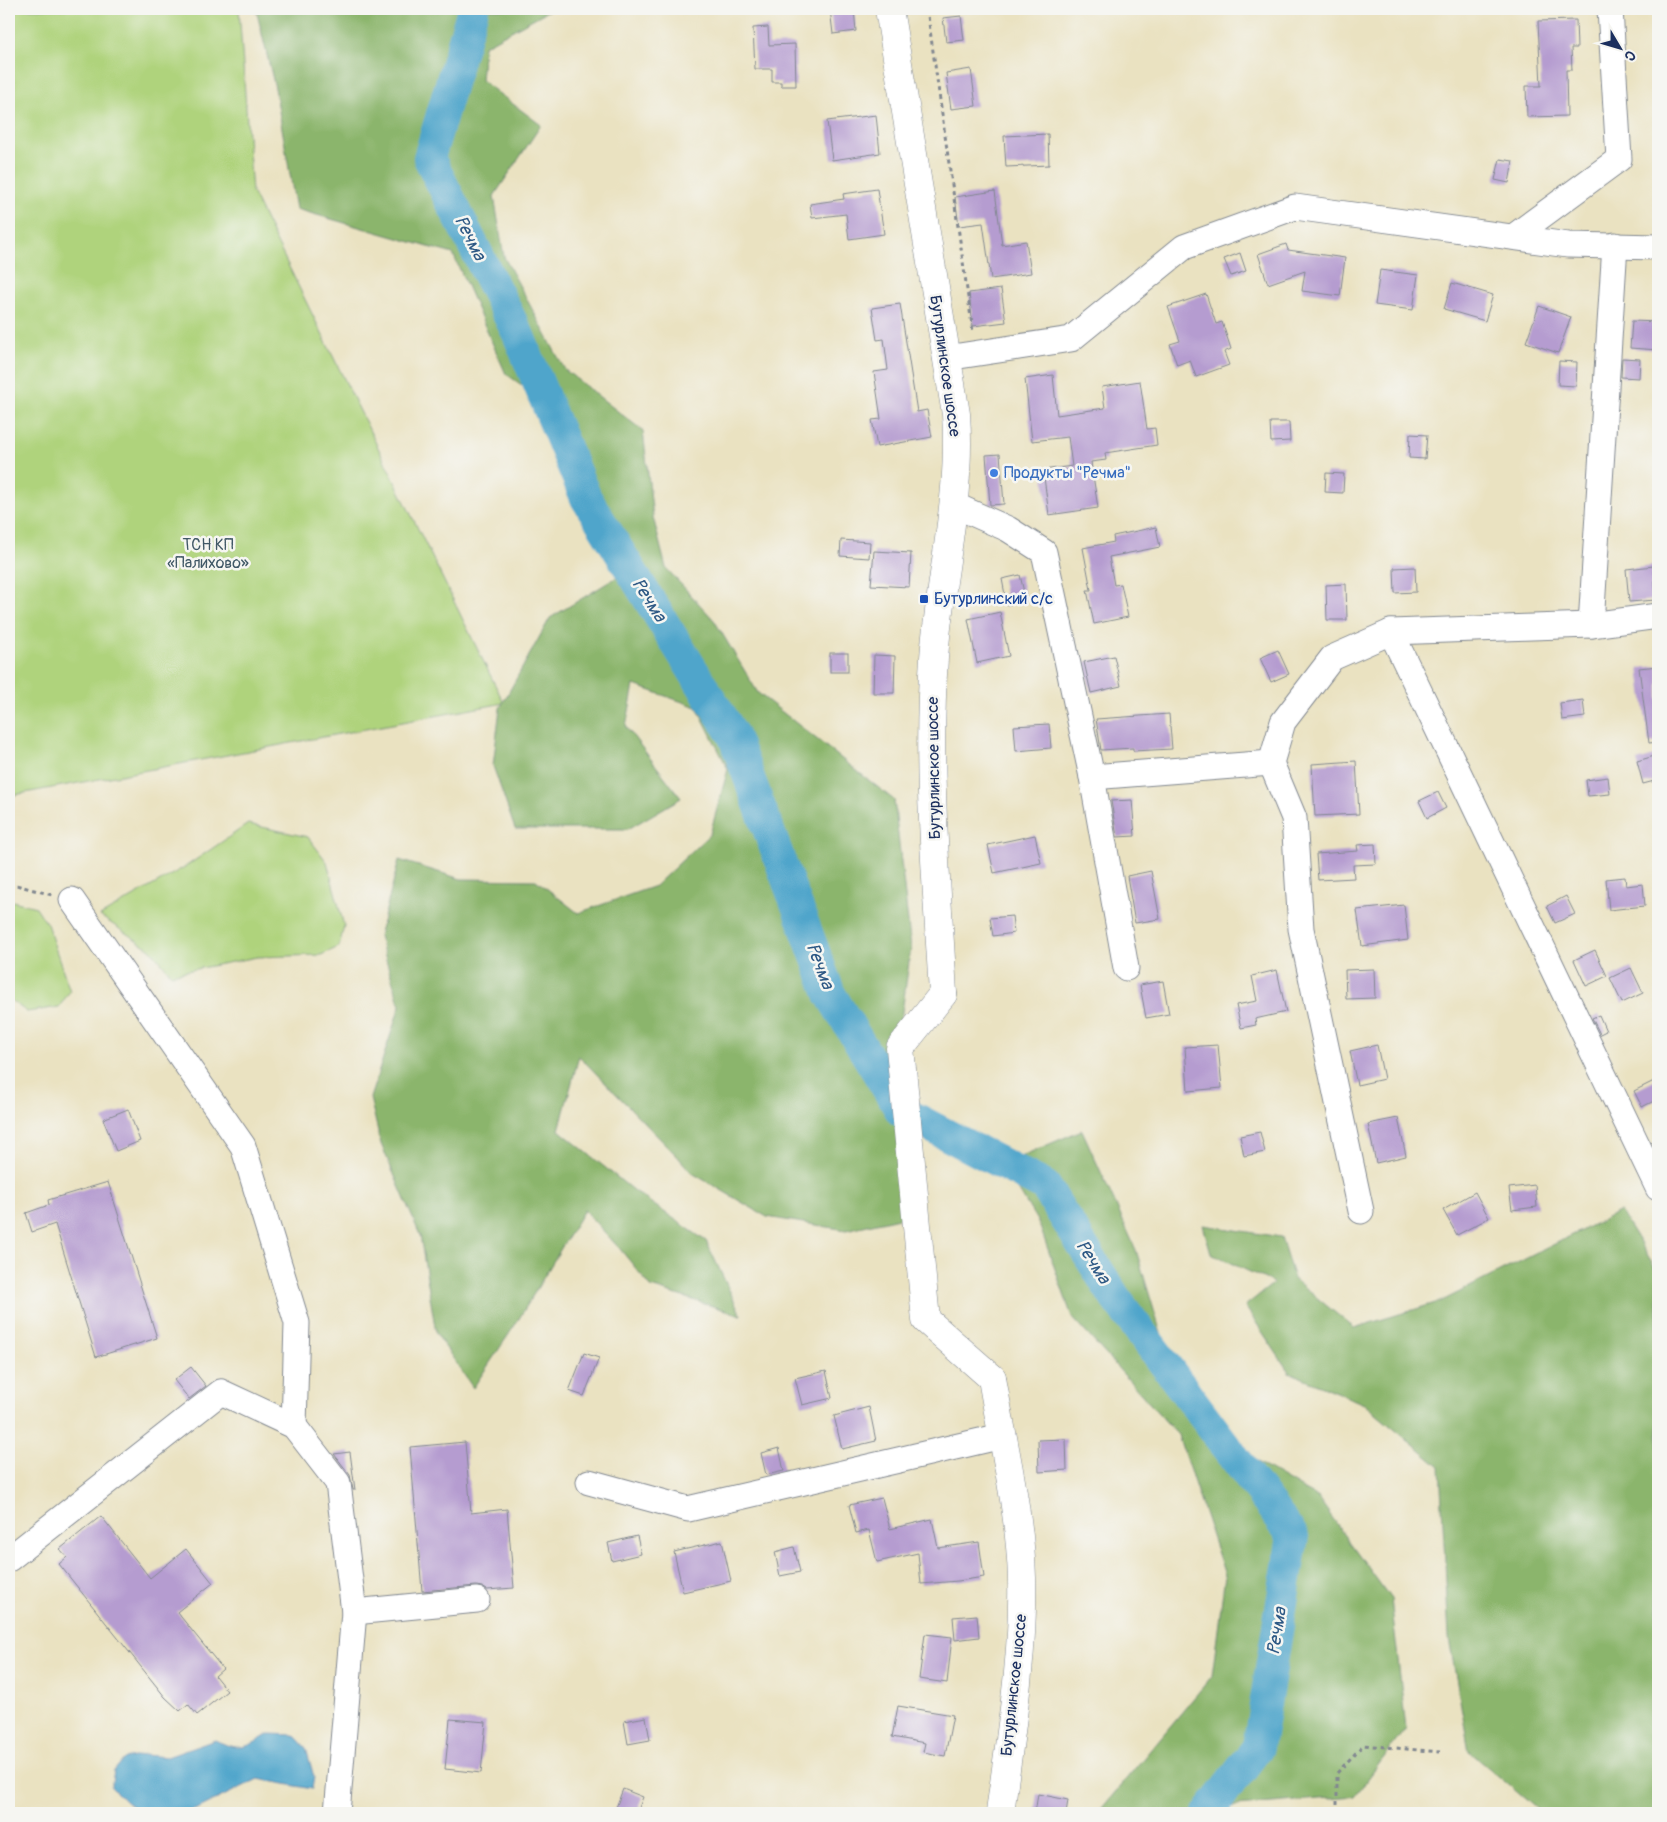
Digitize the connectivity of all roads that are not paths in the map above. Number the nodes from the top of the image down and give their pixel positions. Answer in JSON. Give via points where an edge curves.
{"nodes":[{"id":1,"x":889,"y":9,"type":"edge"},
{"id":2,"x":1610,"y":9,"type":"edge"},
{"id":3,"x":1513,"y":237,"type":"junction"},
{"id":4,"x":1614,"y":245,"type":"junction"},
{"id":5,"x":1658,"y":247,"type":"edge"},
{"id":6,"x":946,"y":358,"type":"junction"},
{"id":7,"x":954,"y":505,"type":"junction"},
{"id":8,"x":1658,"y":616,"type":"edge"},
{"id":9,"x":1591,"y":625,"type":"junction"},
{"id":10,"x":1392,"y":632,"type":"junction"},
{"id":11,"x":1271,"y":763,"type":"junction"},
{"id":12,"x":1092,"y":777,"type":"junction"},
{"id":13,"x":72,"y":900,"type":"road end"},
{"id":14,"x":1126,"y":968,"type":"dead end"},
{"id":15,"x":1658,"y":1188,"type":"edge"},
{"id":16,"x":1361,"y":1211,"type":"dead end"},
{"id":17,"x":294,"y":1426,"type":"junction"},
{"id":18,"x":1002,"y":1436,"type":"junction"},
{"id":19,"x":589,"y":1482,"type":"dead end"},
{"id":20,"x":9,"y":1559,"type":"edge"},
{"id":21,"x":477,"y":1600,"type":"dead end"},
{"id":22,"x":354,"y":1612,"type":"junction"},
{"id":23,"x":337,"y":1813,"type":"edge"},
{"id":24,"x":1000,"y":1813,"type":"edge"}],
"edges":[{"from":1,"to":6,"type":"main road","name":"Бутурлинское шоссе"},
{"from":2,"to":3,"type":"street","via":[[1619,159]]},
{"from":3,"to":4,"type":"street","via":[[1568,244]]},
{"from":3,"to":6,"type":"street","via":[[1295,207],[1184,247],[1071,339]]},
{"from":4,"to":5,"type":"street"},
{"from":4,"to":9,"type":"street"},
{"from":6,"to":7,"type":"main road","name":"Бутурлинское шоссе","via":[[957,431]]},
{"from":7,"to":12,"type":"street","via":[[1008,529],[1044,552]]},
{"from":7,"to":18,"type":"main road","name":"Бутурлинское шоссе","via":[[938,616],[932,710],[943,994],[900,1048],[926,1320],[992,1378]]},
{"from":8,"to":9,"type":"street"},
{"from":9,"to":10,"type":"street"},
{"from":10,"to":11,"type":"street","via":[[1332,658],[1283,722]]},
{"from":10,"to":15,"type":"street"},
{"from":11,"to":12,"type":"street"},
{"from":11,"to":16,"type":"street","via":[[1294,818],[1301,929]]},
{"from":12,"to":14,"type":"street"},
{"from":13,"to":17,"type":"street","via":[[243,1146],[297,1323]]},
{"from":17,"to":20,"type":"street","via":[[221,1392]]},
{"from":17,"to":22,"type":"street","via":[[338,1483]]},
{"from":18,"to":19,"type":"street","via":[[688,1509]]},
{"from":18,"to":24,"type":"main road","name":"Бутурлинское шоссе","via":[[1016,1513],[1022,1577],[1021,1640]]},
{"from":21,"to":22,"type":"street"},
{"from":22,"to":23,"type":"street"}]}
